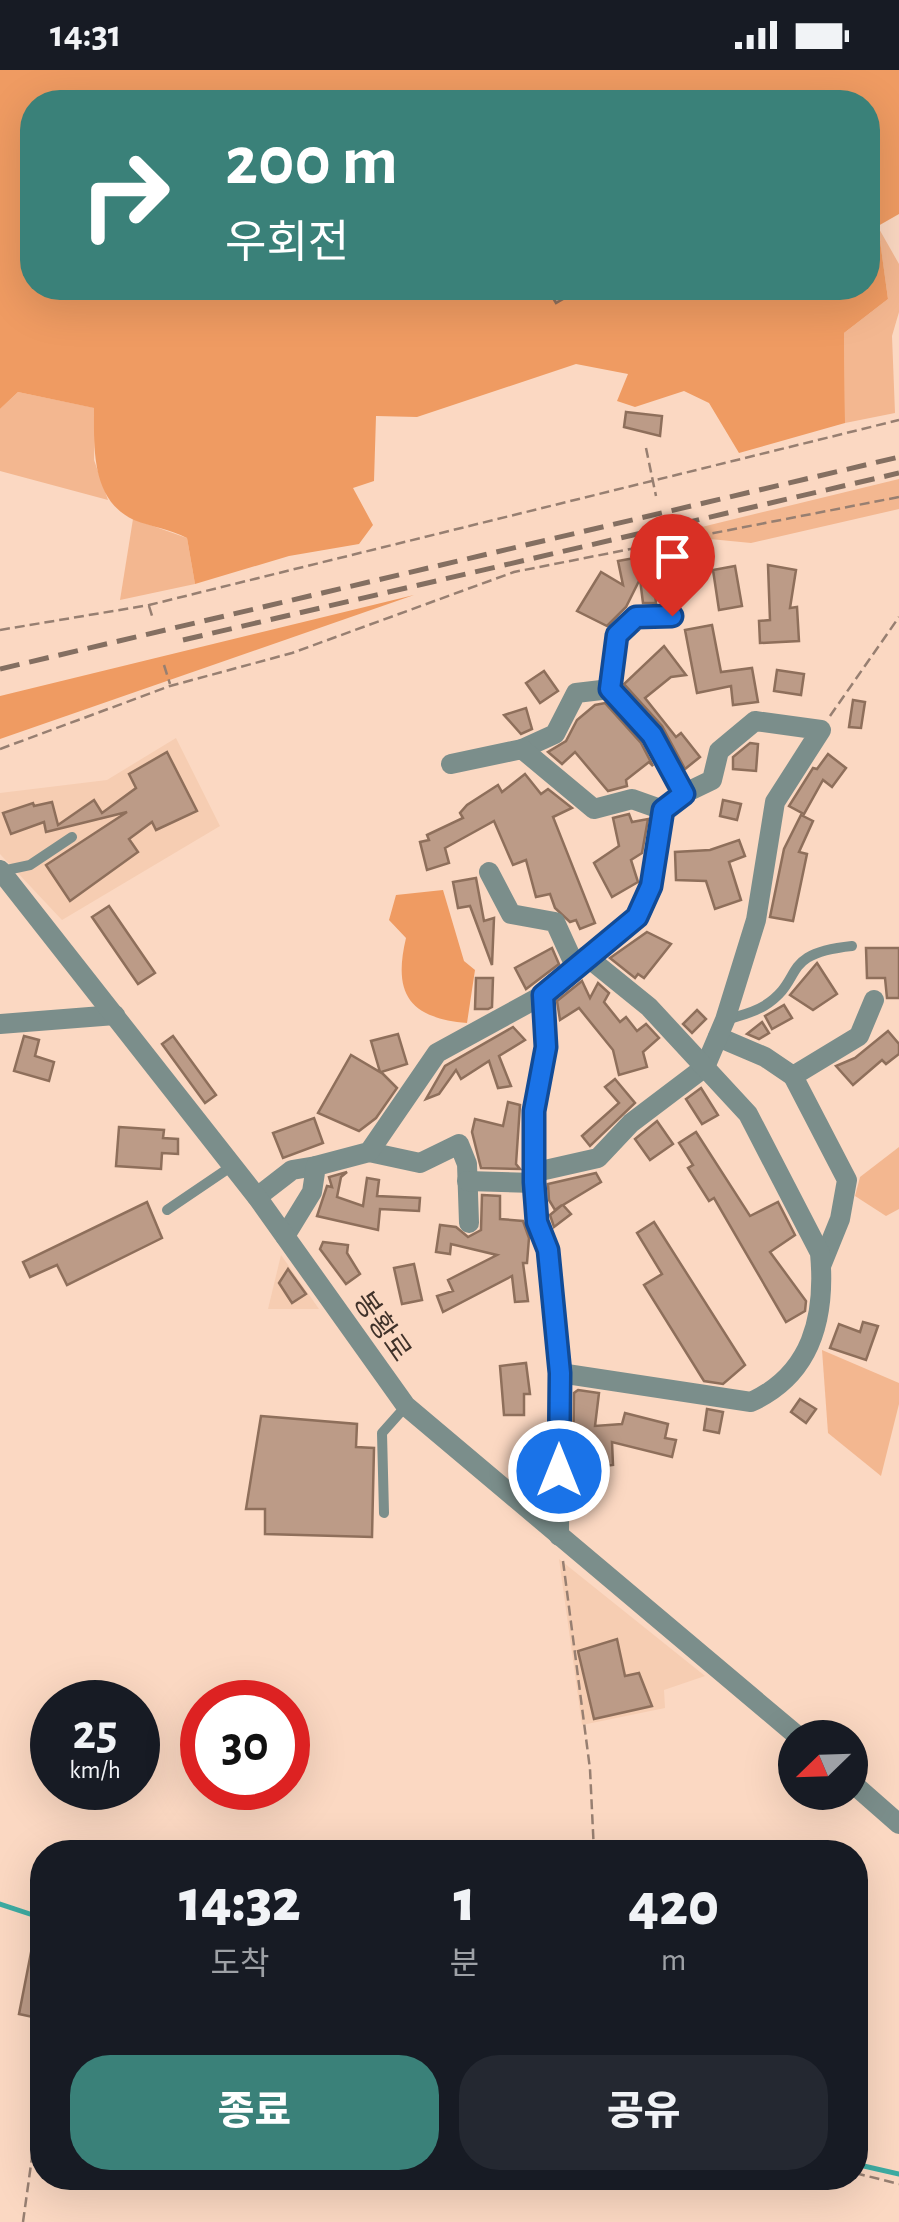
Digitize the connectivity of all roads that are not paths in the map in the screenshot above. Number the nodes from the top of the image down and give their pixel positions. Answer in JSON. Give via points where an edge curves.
{"nodes":[{"id":1,"x":662,"y":543,"type":"road end"},
{"id":2,"x":610,"y":689,"type":"junction"},
{"id":3,"x":522,"y":749,"type":"junction"},
{"id":4,"x":451,"y":764,"type":"dead end"},
{"id":5,"x":684,"y":794,"type":"junction"},
{"id":6,"x":663,"y":810,"type":"junction"},
{"id":7,"x":72,"y":837,"type":"dead end"},
{"id":8,"x":1,"y":870,"type":"edge"},
{"id":9,"x":489,"y":872,"type":"dead end"},
{"id":10,"x":852,"y":946,"type":"dead end"},
{"id":11,"x":581,"y":962,"type":"junction"},
{"id":12,"x":543,"y":995,"type":"junction"},
{"id":13,"x":874,"y":1000,"type":"dead end"},
{"id":14,"x":115,"y":1014,"type":"junction"},
{"id":15,"x":0,"y":1024,"type":"edge"},
{"id":16,"x":721,"y":1029,"type":"junction"},
{"id":17,"x":705,"y":1066,"type":"junction"},
{"id":18,"x":793,"y":1076,"type":"junction"},
{"id":19,"x":369,"y":1152,"type":"junction"},
{"id":20,"x":232,"y":1166,"type":"junction"},
{"id":21,"x":316,"y":1166,"type":"junction"},
{"id":22,"x":535,"y":1177,"type":"junction"},
{"id":23,"x":467,"y":1180,"type":"junction"},
{"id":24,"x":257,"y":1197,"type":"junction"},
{"id":25,"x":166,"y":1210,"type":"dead end"},
{"id":26,"x":469,"y":1223,"type":"dead end"},
{"id":27,"x":285,"y":1236,"type":"junction"},
{"id":28,"x":821,"y":1266,"type":"junction"},
{"id":29,"x":560,"y":1373,"type":"junction"},
{"id":30,"x":406,"y":1406,"type":"junction"},
{"id":31,"x":384,"y":1513,"type":"dead end"},
{"id":32,"x":559,"y":1536,"type":"junction"},
{"id":33,"x":779,"y":1720,"type":"edge"},
{"id":34,"x":868,"y":1797,"type":"edge"},
{"id":35,"x":899,"y":1824,"type":"edge"}],
"edges":[{"from":1,"to":2,"type":"street","via":[[672,616],[636,617],[617,635]]},
{"from":2,"to":3,"type":"street","via":[[576,693],[555,734]]},
{"from":2,"to":5,"type":"street","via":[[652,735]]},
{"from":3,"to":4,"type":"street"},
{"from":3,"to":6,"type":"street","via":[[594,810],[632,799]]},
{"from":5,"to":6,"type":"street"},
{"from":5,"to":16,"type":"street","via":[[712,780],[719,751],[754,721],[821,730],[775,802],[756,920]]},
{"from":6,"to":11,"type":"street","via":[[651,886],[637,917]]},
{"from":7,"to":8,"type":"lane","via":[[30,865]]},
{"from":8,"to":14,"type":"street","name":"봉황로"},
{"from":9,"to":11,"type":"street","via":[[512,914],[555,922]]},
{"from":10,"to":16,"type":"lane","via":[[796,963],[764,1006]]},
{"from":11,"to":12,"type":"street"},
{"from":11,"to":17,"type":"street","via":[[649,1007]]},
{"from":12,"to":19,"type":"street","via":[[437,1053]]},
{"from":12,"to":22,"type":"street","via":[[546,1047],[534,1111]]},
{"from":13,"to":18,"type":"street","via":[[859,1036]]},
{"from":14,"to":15,"type":"street"},
{"from":14,"to":20,"type":"street","name":"봉황로"},
{"from":16,"to":17,"type":"street"},
{"from":16,"to":18,"type":"street"},
{"from":17,"to":22,"type":"street","via":[[598,1158]]},
{"from":17,"to":28,"type":"street","via":[[748,1114]]},
{"from":18,"to":28,"type":"street","via":[[847,1180]]},
{"from":19,"to":21,"type":"street"},
{"from":19,"to":23,"type":"street","via":[[420,1163],[459,1144]]},
{"from":20,"to":24,"type":"street","name":"봉황로"},
{"from":20,"to":25,"type":"lane"},
{"from":21,"to":24,"type":"street","via":[[292,1170]]},
{"from":21,"to":27,"type":"street","via":[[312,1192]]},
{"from":22,"to":23,"type":"street"},
{"from":22,"to":29,"type":"street"},
{"from":23,"to":26,"type":"street"},
{"from":24,"to":27,"type":"street","name":"봉황로"},
{"from":27,"to":30,"type":"street","name":"봉황로"},
{"from":28,"to":29,"type":"street","via":[[806,1354],[776,1390],[751,1402]]},
{"from":29,"to":32,"type":"street"},
{"from":30,"to":31,"type":"lane","via":[[382,1433]]},
{"from":30,"to":32,"type":"street","name":"봉황로"},
{"from":32,"to":33,"type":"street","name":"봉황로"},
{"from":34,"to":35,"type":"street"}]}
